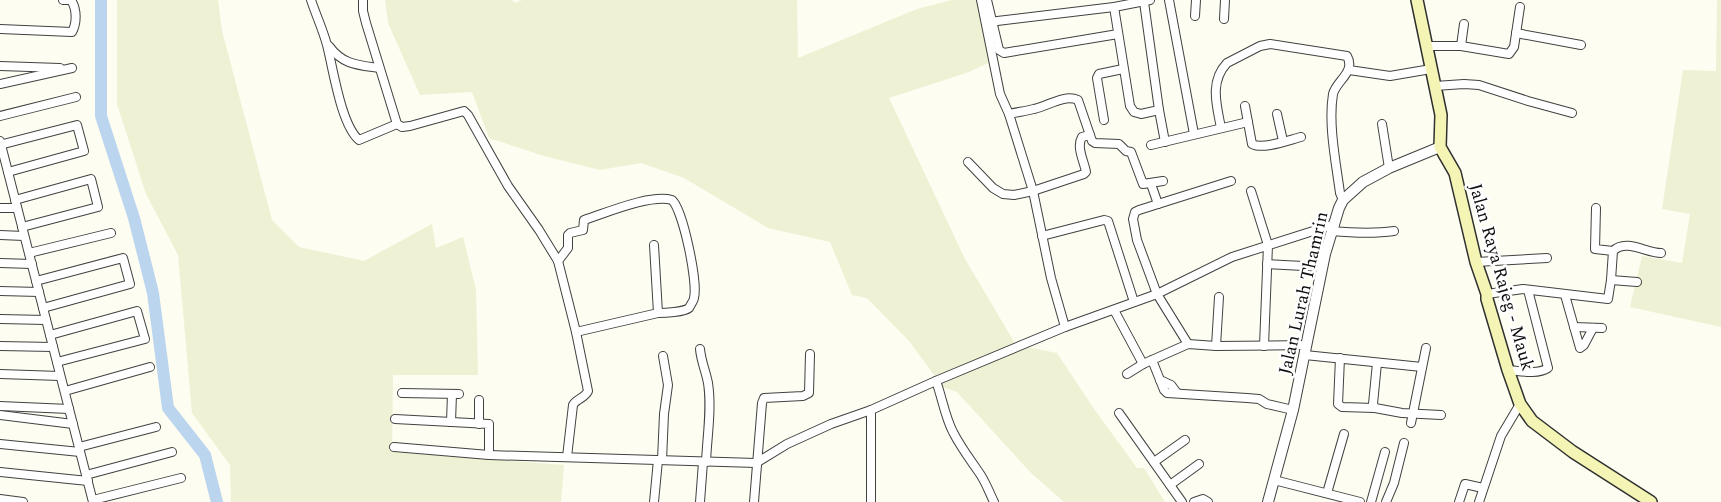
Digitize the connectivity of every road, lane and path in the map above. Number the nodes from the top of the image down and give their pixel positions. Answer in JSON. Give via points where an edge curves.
{"nodes":[{"id":1,"x":63,"y":0,"type":"edge"},
{"id":2,"x":311,"y":0,"type":"edge"},
{"id":3,"x":363,"y":0,"type":"edge"},
{"id":4,"x":981,"y":0,"type":"edge"},
{"id":5,"x":987,"y":0,"type":"edge"},
{"id":6,"x":1169,"y":0,"type":"edge"},
{"id":7,"x":1196,"y":0,"type":"edge"},
{"id":8,"x":1226,"y":0,"type":"edge"},
{"id":9,"x":1417,"y":0,"type":"edge"},
{"id":10,"x":1147,"y":1,"type":"edge"},
{"id":11,"x":1114,"y":7,"type":"junction"},
{"id":12,"x":1520,"y":7,"type":"dead end"},
{"id":13,"x":1195,"y":16,"type":"dead end"},
{"id":14,"x":1224,"y":19,"type":"dead end"},
{"id":15,"x":989,"y":22,"type":"junction"},
{"id":16,"x":1464,"y":24,"type":"dead end"},
{"id":17,"x":0,"y":30,"type":"edge"},
{"id":18,"x":1516,"y":33,"type":"junction"},
{"id":19,"x":1118,"y":34,"type":"junction"},
{"id":20,"x":326,"y":43,"type":"junction"},
{"id":21,"x":1581,"y":45,"type":"dead end"},
{"id":22,"x":1426,"y":46,"type":"junction"},
{"id":23,"x":1462,"y":46,"type":"junction"},
{"id":24,"x":0,"y":66,"type":"edge"},
{"id":25,"x":380,"y":68,"type":"junction"},
{"id":26,"x":1123,"y":69,"type":"junction"},
{"id":27,"x":1431,"y":69,"type":"junction"},
{"id":28,"x":1349,"y":70,"type":"junction"},
{"id":29,"x":0,"y":84,"type":"edge"},
{"id":30,"x":1435,"y":86,"type":"junction"},
{"id":31,"x":76,"y":97,"type":"dead end"},
{"id":32,"x":1245,"y":106,"type":"dead end"},
{"id":33,"x":1159,"y":110,"type":"junction"},
{"id":34,"x":1572,"y":113,"type":"dead end"},
{"id":35,"x":1009,"y":114,"type":"junction"},
{"id":36,"x":1277,"y":114,"type":"dead end"},
{"id":37,"x":0,"y":116,"type":"edge"},
{"id":38,"x":1104,"y":120,"type":"dead end"},
{"id":39,"x":1248,"y":122,"type":"junction"},
{"id":40,"x":397,"y":124,"type":"junction"},
{"id":41,"x":1382,"y":124,"type":"dead end"},
{"id":42,"x":1221,"y":128,"type":"junction"},
{"id":43,"x":1194,"y":134,"type":"junction"},
{"id":44,"x":1090,"y":135,"type":"junction"},
{"id":45,"x":1301,"y":137,"type":"dead end"},
{"id":46,"x":1283,"y":141,"type":"junction"},
{"id":47,"x":1166,"y":142,"type":"junction"},
{"id":48,"x":0,"y":144,"type":"edge"},
{"id":49,"x":1151,"y":145,"type":"dead end"},
{"id":50,"x":1440,"y":147,"type":"junction"},
{"id":51,"x":968,"y":162,"type":"dead end"},
{"id":52,"x":1389,"y":168,"type":"junction"},
{"id":53,"x":9,"y":176,"type":"junction"},
{"id":54,"x":0,"y":179,"type":"edge"},
{"id":55,"x":1164,"y":181,"type":"dead end"},
{"id":56,"x":1231,"y":182,"type":"dead end"},
{"id":57,"x":1151,"y":184,"type":"junction"},
{"id":58,"x":1033,"y":191,"type":"junction"},
{"id":59,"x":1251,"y":191,"type":"dead end"},
{"id":60,"x":15,"y":200,"type":"junction"},
{"id":61,"x":1343,"y":200,"type":"junction"},
{"id":62,"x":1158,"y":204,"type":"junction"},
{"id":63,"x":0,"y":208,"type":"edge"},
{"id":64,"x":17,"y":208,"type":"junction"},
{"id":65,"x":1596,"y":208,"type":"dead end"},
{"id":66,"x":22,"y":227,"type":"junction"},
{"id":67,"x":1334,"y":227,"type":"junction"},
{"id":68,"x":1394,"y":230,"type":"dead end"},
{"id":69,"x":111,"y":233,"type":"dead end"},
{"id":70,"x":0,"y":235,"type":"edge"},
{"id":71,"x":24,"y":236,"type":"junction"},
{"id":72,"x":1042,"y":236,"type":"junction"},
{"id":73,"x":654,"y":245,"type":"dead end"},
{"id":74,"x":1268,"y":245,"type":"junction"},
{"id":75,"x":1613,"y":251,"type":"junction"},
{"id":76,"x":29,"y":253,"type":"junction"},
{"id":77,"x":1661,"y":253,"type":"dead end"},
{"id":78,"x":1547,"y":258,"type":"dead end"},
{"id":79,"x":558,"y":261,"type":"junction"},
{"id":80,"x":1476,"y":262,"type":"junction"},
{"id":81,"x":0,"y":263,"type":"edge"},
{"id":82,"x":32,"y":264,"type":"junction"},
{"id":83,"x":1267,"y":264,"type":"junction"},
{"id":84,"x":1322,"y":267,"type":"junction"},
{"id":85,"x":1611,"y":280,"type":"junction"},
{"id":86,"x":36,"y":281,"type":"junction"},
{"id":87,"x":1637,"y":282,"type":"dead end"},
{"id":88,"x":1528,"y":290,"type":"junction"},
{"id":89,"x":0,"y":291,"type":"edge"},
{"id":90,"x":39,"y":292,"type":"junction"},
{"id":91,"x":1157,"y":294,"type":"junction"},
{"id":92,"x":1487,"y":294,"type":"junction"},
{"id":93,"x":1565,"y":295,"type":"junction"},
{"id":94,"x":1219,"y":297,"type":"dead end"},
{"id":95,"x":1134,"y":302,"type":"junction"},
{"id":96,"x":43,"y":308,"type":"junction"},
{"id":97,"x":1114,"y":310,"type":"junction"},
{"id":98,"x":658,"y":313,"type":"junction"},
{"id":99,"x":0,"y":319,"type":"edge"},
{"id":100,"x":46,"y":320,"type":"junction"},
{"id":101,"x":1065,"y":327,"type":"junction"},
{"id":102,"x":1574,"y":327,"type":"junction"},
{"id":103,"x":1592,"y":328,"type":"junction"},
{"id":104,"x":1602,"y":328,"type":"dead end"},
{"id":105,"x":576,"y":332,"type":"junction"},
{"id":106,"x":50,"y":335,"type":"junction"},
{"id":107,"x":1188,"y":344,"type":"junction"},
{"id":108,"x":0,"y":346,"type":"edge"},
{"id":109,"x":1216,"y":346,"type":"junction"},
{"id":110,"x":1264,"y":346,"type":"junction"},
{"id":111,"x":53,"y":347,"type":"junction"},
{"id":112,"x":1426,"y":348,"type":"dead end"},
{"id":113,"x":700,"y":349,"type":"dead end"},
{"id":114,"x":1306,"y":350,"type":"junction"},
{"id":115,"x":810,"y":354,"type":"dead end"},
{"id":116,"x":662,"y":356,"type":"dead end"},
{"id":117,"x":1340,"y":358,"type":"junction"},
{"id":118,"x":1152,"y":360,"type":"junction"},
{"id":119,"x":57,"y":362,"type":"junction"},
{"id":120,"x":1377,"y":363,"type":"junction"},
{"id":121,"x":1143,"y":364,"type":"junction"},
{"id":122,"x":150,"y":367,"type":"dead end"},
{"id":123,"x":1422,"y":367,"type":"junction"},
{"id":124,"x":1508,"y":370,"type":"junction"},
{"id":125,"x":0,"y":374,"type":"edge"},
{"id":126,"x":1127,"y":374,"type":"dead end"},
{"id":127,"x":60,"y":376,"type":"junction"},
{"id":128,"x":936,"y":381,"type":"junction"},
{"id":129,"x":65,"y":391,"type":"junction"},
{"id":130,"x":402,"y":393,"type":"dead end"},
{"id":131,"x":479,"y":400,"type":"dead end"},
{"id":132,"x":1520,"y":404,"type":"junction"},
{"id":133,"x":0,"y":406,"type":"edge"},
{"id":134,"x":1375,"y":408,"type":"junction"},
{"id":135,"x":69,"y":409,"type":"junction"},
{"id":136,"x":871,"y":410,"type":"junction"},
{"id":137,"x":1293,"y":410,"type":"junction"},
{"id":138,"x":1118,"y":413,"type":"dead end"},
{"id":139,"x":1412,"y":414,"type":"junction"},
{"id":140,"x":0,"y":415,"type":"edge"},
{"id":141,"x":1441,"y":415,"type":"dead end"},
{"id":142,"x":395,"y":419,"type":"dead end"},
{"id":143,"x":451,"y":422,"type":"junction"},
{"id":144,"x":1410,"y":423,"type":"dead end"},
{"id":145,"x":73,"y":424,"type":"junction"},
{"id":146,"x":479,"y":424,"type":"junction"},
{"id":147,"x":156,"y":427,"type":"dead end"},
{"id":148,"x":1344,"y":434,"type":"dead end"},
{"id":149,"x":1185,"y":440,"type":"dead end"},
{"id":150,"x":1404,"y":443,"type":"dead end"},
{"id":151,"x":0,"y":444,"type":"edge"},
{"id":152,"x":394,"y":447,"type":"dead end"},
{"id":153,"x":80,"y":449,"type":"junction"},
{"id":154,"x":172,"y":452,"type":"dead end"},
{"id":155,"x":1385,"y":452,"type":"dead end"},
{"id":156,"x":489,"y":455,"type":"junction"},
{"id":157,"x":567,"y":457,"type":"junction"},
{"id":158,"x":660,"y":460,"type":"junction"},
{"id":159,"x":704,"y":462,"type":"junction"},
{"id":160,"x":1154,"y":462,"type":"junction"},
{"id":161,"x":756,"y":463,"type":"junction"},
{"id":162,"x":1199,"y":464,"type":"dead end"},
{"id":163,"x":0,"y":472,"type":"edge"},
{"id":164,"x":87,"y":478,"type":"junction"},
{"id":165,"x":182,"y":478,"type":"dead end"},
{"id":166,"x":1274,"y":480,"type":"junction"},
{"id":167,"x":1170,"y":485,"type":"junction"},
{"id":168,"x":1483,"y":488,"type":"junction"},
{"id":169,"x":1327,"y":493,"type":"junction"},
{"id":170,"x":0,"y":499,"type":"edge"},
{"id":171,"x":93,"y":501,"type":"edge"},
{"id":172,"x":1647,"y":501,"type":"edge"},
{"id":173,"x":17,"y":502,"type":"edge"},
{"id":174,"x":654,"y":502,"type":"edge"},
{"id":175,"x":700,"y":502,"type":"edge"},
{"id":176,"x":754,"y":502,"type":"edge"},
{"id":177,"x":871,"y":502,"type":"edge"},
{"id":178,"x":994,"y":502,"type":"edge"},
{"id":179,"x":1182,"y":502,"type":"edge"},
{"id":180,"x":1194,"y":502,"type":"edge"},
{"id":181,"x":1208,"y":502,"type":"edge"},
{"id":182,"x":1268,"y":502,"type":"edge"},
{"id":183,"x":1360,"y":502,"type":"edge"},
{"id":184,"x":1371,"y":502,"type":"edge"},
{"id":185,"x":1386,"y":502,"type":"edge"},
{"id":186,"x":1459,"y":502,"type":"edge"},
{"id":187,"x":1479,"y":502,"type":"edge"}],
"edges":[{"from":1,"to":17,"type":"street","via":[[71,0],[75,8],[72,32]]},
{"from":2,"to":20,"type":"street"},
{"from":3,"to":25,"type":"street","via":[[366,23]]},
{"from":4,"to":15,"type":"street"},
{"from":5,"to":15,"type":"street"},
{"from":6,"to":43,"type":"street"},
{"from":7,"to":13,"type":"street"},
{"from":8,"to":14,"type":"street"},
{"from":9,"to":22,"type":"main road"},
{"from":10,"to":11,"type":"street"},
{"from":10,"to":33,"type":"street"},
{"from":11,"to":15,"type":"street"},
{"from":11,"to":19,"type":"street"},
{"from":12,"to":18,"type":"street"},
{"from":15,"to":19,"type":"street","via":[[999,50],[1004,52]]},
{"from":15,"to":35,"type":"street","via":[[1000,94]]},
{"from":16,"to":23,"type":"street"},
{"from":18,"to":21,"type":"street"},
{"from":18,"to":23,"type":"street","via":[[1514,48],[1509,54]]},
{"from":19,"to":26,"type":"street"},
{"from":20,"to":25,"type":"street","via":[[345,61]]},
{"from":20,"to":40,"type":"street","via":[[347,123],[356,137],[360,140]]},
{"from":22,"to":23,"type":"street"},
{"from":22,"to":27,"type":"main road"},
{"from":24,"to":29,"type":"street","via":[[72,68]]},
{"from":25,"to":40,"type":"street"},
{"from":26,"to":33,"type":"street","via":[[1134,112],[1141,114]]},
{"from":26,"to":38,"type":"street","via":[[1102,72],[1097,78]]},
{"from":27,"to":28,"type":"street","via":[[1390,76]]},
{"from":27,"to":30,"type":"main road"},
{"from":28,"to":42,"type":"street","via":[[1349,58],[1346,56],[1270,44],[1260,46],[1223,67],[1214,89]]},
{"from":28,"to":61,"type":"street","via":[[1335,90],[1333,102],[1332,133]]},
{"from":30,"to":34,"type":"street","via":[[1479,85]]},
{"from":30,"to":50,"type":"main road","via":[[1441,114]]},
{"from":31,"to":37,"type":"street"},
{"from":32,"to":39,"type":"street"},
{"from":33,"to":47,"type":"street"},
{"from":35,"to":44,"type":"street","via":[[1073,98],[1078,100]]},
{"from":35,"to":58,"type":"street"},
{"from":36,"to":46,"type":"street"},
{"from":39,"to":42,"type":"street"},
{"from":39,"to":46,"type":"street","via":[[1255,146]]},
{"from":40,"to":79,"type":"street","via":[[410,126],[464,111],[508,186]]},
{"from":41,"to":52,"type":"street"},
{"from":42,"to":43,"type":"street"},
{"from":43,"to":47,"type":"street"},
{"from":44,"to":57,"type":"street","via":[[1095,144],[1119,144],[1131,152],[1142,184]]},
{"from":44,"to":58,"type":"street","via":[[1079,141],[1084,174]]},
{"from":45,"to":46,"type":"street"},
{"from":47,"to":49,"type":"street"},
{"from":48,"to":53,"type":"street"},
{"from":48,"to":53,"type":"street","via":[[77,125],[84,151]]},
{"from":50,"to":52,"type":"street","name":"Jalan Lurah Thamrin"},
{"from":50,"to":80,"type":"main road","name":"Jalan Raya Rajeg - Mauk","via":[[1455,174]]},
{"from":51,"to":58,"type":"street","via":[[1003,194]]},
{"from":52,"to":61,"type":"street","name":"Jalan Lurah Thamrin","via":[[1363,182]]},
{"from":53,"to":54,"type":"street"},
{"from":53,"to":60,"type":"street"},
{"from":55,"to":57,"type":"street"},
{"from":56,"to":62,"type":"street"},
{"from":57,"to":62,"type":"street"},
{"from":58,"to":72,"type":"street"},
{"from":59,"to":74,"type":"street"},
{"from":60,"to":64,"type":"street"},
{"from":60,"to":66,"type":"street","via":[[91,179],[98,207]]},
{"from":61,"to":67,"type":"street","name":"Jalan Lurah Thamrin"},
{"from":62,"to":91,"type":"street","via":[[1135,212],[1133,219],[1137,240]]},
{"from":63,"to":64,"type":"street"},
{"from":64,"to":66,"type":"street"},
{"from":65,"to":75,"type":"street","via":[[1595,249]]},
{"from":66,"to":71,"type":"street"},
{"from":67,"to":68,"type":"street","via":[[1365,234]]},
{"from":67,"to":74,"type":"street"},
{"from":67,"to":84,"type":"street","name":"Jalan Lurah Thamrin"},
{"from":69,"to":76,"type":"street"},
{"from":70,"to":71,"type":"street"},
{"from":71,"to":76,"type":"street"},
{"from":72,"to":95,"type":"street","via":[[1108,221]]},
{"from":72,"to":101,"type":"street"},
{"from":73,"to":98,"type":"street"},
{"from":74,"to":83,"type":"street"},
{"from":74,"to":91,"type":"street","via":[[1232,257]]},
{"from":75,"to":77,"type":"street","via":[[1628,246]]},
{"from":75,"to":85,"type":"street"},
{"from":76,"to":82,"type":"street"},
{"from":78,"to":80,"type":"street"},
{"from":79,"to":98,"type":"street","via":[[568,248],[568,235],[583,230],[584,220],[641,202],[662,198],[672,200],[690,249],[694,298],[685,310]]},
{"from":79,"to":105,"type":"street"},
{"from":80,"to":92,"type":"main road","name":"Jalan Raya Rajeg - Mauk"},
{"from":81,"to":82,"type":"street"},
{"from":82,"to":86,"type":"street"},
{"from":83,"to":84,"type":"street"},
{"from":83,"to":110,"type":"street"},
{"from":84,"to":114,"type":"street","name":"Jalan Lurah Thamrin"},
{"from":85,"to":87,"type":"street"},
{"from":85,"to":93,"type":"street","via":[[1608,300]]},
{"from":86,"to":90,"type":"street"},
{"from":86,"to":96,"type":"street","via":[[123,258],[130,284]]},
{"from":88,"to":92,"type":"street"},
{"from":88,"to":93,"type":"street"},
{"from":88,"to":124,"type":"street","via":[[1548,368],[1540,372]]},
{"from":89,"to":90,"type":"street"},
{"from":90,"to":96,"type":"street"},
{"from":91,"to":95,"type":"street"},
{"from":91,"to":107,"type":"street"},
{"from":92,"to":124,"type":"main road","name":"Jalan Raya Rajeg - Mauk"},
{"from":93,"to":102,"type":"street"},
{"from":94,"to":109,"type":"street"},
{"from":95,"to":97,"type":"street"},
{"from":96,"to":100,"type":"street"},
{"from":97,"to":101,"type":"street"},
{"from":97,"to":121,"type":"street"},
{"from":98,"to":105,"type":"street"},
{"from":99,"to":100,"type":"street"},
{"from":100,"to":106,"type":"street"},
{"from":101,"to":128,"type":"street"},
{"from":102,"to":103,"type":"street"},
{"from":102,"to":103,"type":"street","via":[[1582,348]]},
{"from":103,"to":104,"type":"street"},
{"from":105,"to":157,"type":"street","via":[[588,391],[573,405]]},
{"from":106,"to":111,"type":"street"},
{"from":106,"to":119,"type":"street","via":[[137,311],[145,338]]},
{"from":107,"to":109,"type":"street"},
{"from":107,"to":118,"type":"street"},
{"from":108,"to":111,"type":"street"},
{"from":109,"to":110,"type":"street"},
{"from":110,"to":114,"type":"street"},
{"from":111,"to":119,"type":"street"},
{"from":112,"to":123,"type":"street"},
{"from":113,"to":159,"type":"street","via":[[709,400]]},
{"from":114,"to":117,"type":"street"},
{"from":114,"to":137,"type":"street","name":"Jalan Lurah Thamrin"},
{"from":115,"to":161,"type":"street","via":[[809,394],[764,398]]},
{"from":116,"to":158,"type":"street","via":[[668,385]]},
{"from":117,"to":120,"type":"street"},
{"from":117,"to":134,"type":"street","via":[[1338,404],[1342,407]]},
{"from":118,"to":121,"type":"street"},
{"from":118,"to":137,"type":"street","via":[[1160,380],[1171,385],[1177,393],[1247,398]]},
{"from":119,"to":127,"type":"street"},
{"from":120,"to":123,"type":"street"},
{"from":120,"to":134,"type":"street"},
{"from":121,"to":126,"type":"street"},
{"from":122,"to":129,"type":"street"},
{"from":123,"to":139,"type":"street"},
{"from":124,"to":132,"type":"main road","name":"Jalan Raya Rajeg - Mauk"},
{"from":125,"to":127,"type":"street"},
{"from":127,"to":129,"type":"street"},
{"from":128,"to":136,"type":"street"},
{"from":128,"to":178,"type":"street","via":[[953,432]]},
{"from":129,"to":135,"type":"street"},
{"from":130,"to":143,"type":"street","via":[[455,394]]},
{"from":131,"to":146,"type":"street"},
{"from":132,"to":168,"type":"street","via":[[1501,436]]},
{"from":132,"to":172,"type":"main road","name":"Jalan Raya Rajeg - Mauk","via":[[1532,421],[1549,436]]},
{"from":133,"to":135,"type":"street"},
{"from":134,"to":139,"type":"street"},
{"from":135,"to":145,"type":"street"},
{"from":136,"to":161,"type":"street","via":[[787,444]]},
{"from":136,"to":177,"type":"street"},
{"from":137,"to":166,"type":"street","name":"Jalan Lurah Thamrin"},
{"from":138,"to":160,"type":"street"},
{"from":139,"to":141,"type":"street"},
{"from":139,"to":144,"type":"street"},
{"from":140,"to":145,"type":"street"},
{"from":142,"to":143,"type":"street"},
{"from":143,"to":146,"type":"street"},
{"from":145,"to":153,"type":"street"},
{"from":146,"to":156,"type":"street","via":[[489,424]]},
{"from":147,"to":153,"type":"street"},
{"from":148,"to":169,"type":"street"},
{"from":149,"to":160,"type":"street"},
{"from":150,"to":185,"type":"street"},
{"from":151,"to":153,"type":"street"},
{"from":152,"to":156,"type":"street"},
{"from":153,"to":164,"type":"street"},
{"from":154,"to":164,"type":"street"},
{"from":155,"to":184,"type":"street"},
{"from":156,"to":157,"type":"street"},
{"from":157,"to":158,"type":"street"},
{"from":158,"to":159,"type":"street"},
{"from":158,"to":174,"type":"street"},
{"from":159,"to":161,"type":"street"},
{"from":159,"to":175,"type":"street"},
{"from":160,"to":167,"type":"street"},
{"from":161,"to":176,"type":"street"},
{"from":162,"to":167,"type":"street"},
{"from":163,"to":164,"type":"street"},
{"from":164,"to":171,"type":"street"},
{"from":165,"to":171,"type":"street"},
{"from":166,"to":169,"type":"street"},
{"from":166,"to":182,"type":"street","name":"Jalan Lurah Thamrin"},
{"from":167,"to":179,"type":"street"},
{"from":168,"to":186,"type":"street","via":[[1465,484]]},
{"from":168,"to":187,"type":"street"},
{"from":169,"to":183,"type":"street"},
{"from":170,"to":173,"type":"street"},
{"from":180,"to":181,"type":"street","via":[[1203,499]]}]}
